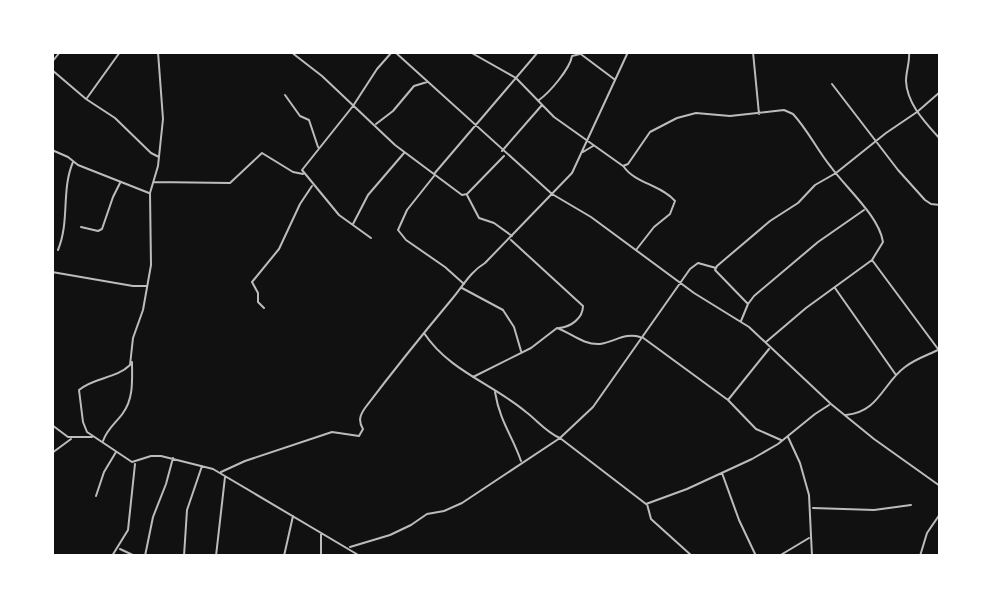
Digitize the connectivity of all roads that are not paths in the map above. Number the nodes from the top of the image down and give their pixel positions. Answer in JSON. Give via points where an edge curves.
{"nodes":[{"id":1,"x":60,"y":52,"type":"edge"},
{"id":2,"x":120,"y":52,"type":"edge"},
{"id":3,"x":158,"y":52,"type":"edge"},
{"id":4,"x":291,"y":52,"type":"edge"},
{"id":5,"x":470,"y":52,"type":"edge"},
{"id":6,"x":538,"y":52,"type":"edge"},
{"id":7,"x":628,"y":52,"type":"edge"},
{"id":8,"x":752,"y":52,"type":"edge"},
{"id":9,"x":909,"y":52,"type":"edge"},
{"id":10,"x":394,"y":53,"type":"edge"},
{"id":11,"x":579,"y":53,"type":"edge"},
{"id":12,"x":52,"y":62,"type":"edge"},
{"id":13,"x":52,"y":70,"type":"edge"},
{"id":14,"x":516,"y":78,"type":"junction"},
{"id":15,"x":615,"y":80,"type":"junction"},
{"id":16,"x":428,"y":82,"type":"junction"},
{"id":17,"x":832,"y":84,"type":"dead end"},
{"id":18,"x":940,"y":92,"type":"edge"},
{"id":19,"x":285,"y":95,"type":"dead end"},
{"id":20,"x":86,"y":99,"type":"junction"},
{"id":21,"x":538,"y":101,"type":"junction"},
{"id":22,"x":353,"y":106,"type":"junction"},
{"id":23,"x":542,"y":106,"type":"junction"},
{"id":24,"x":917,"y":112,"type":"junction"},
{"id":25,"x":759,"y":115,"type":"junction"},
{"id":26,"x":374,"y":125,"type":"junction"},
{"id":27,"x":475,"y":127,"type":"junction"},
{"id":28,"x":940,"y":139,"type":"edge"},
{"id":29,"x":588,"y":140,"type":"junction"},
{"id":30,"x":876,"y":142,"type":"junction"},
{"id":31,"x":594,"y":146,"type":"junction"},
{"id":32,"x":318,"y":148,"type":"junction"},
{"id":33,"x":52,"y":150,"type":"edge"},
{"id":34,"x":502,"y":151,"type":"junction"},
{"id":35,"x":405,"y":152,"type":"junction"},
{"id":36,"x":582,"y":152,"type":"junction"},
{"id":37,"x":505,"y":155,"type":"junction"},
{"id":38,"x":159,"y":157,"type":"junction"},
{"id":39,"x":74,"y":161,"type":"junction"},
{"id":40,"x":623,"y":166,"type":"junction"},
{"id":41,"x":836,"y":173,"type":"junction"},
{"id":42,"x":304,"y":174,"type":"junction"},
{"id":43,"x":434,"y":175,"type":"junction"},
{"id":44,"x":121,"y":182,"type":"junction"},
{"id":45,"x":154,"y":182,"type":"junction"},
{"id":46,"x":313,"y":185,"type":"junction"},
{"id":47,"x":150,"y":193,"type":"junction"},
{"id":48,"x":467,"y":194,"type":"junction"},
{"id":49,"x":552,"y":194,"type":"junction"},
{"id":50,"x":940,"y":205,"type":"edge"},
{"id":51,"x":865,"y":209,"type":"junction"},
{"id":52,"x":353,"y":224,"type":"junction"},
{"id":53,"x":81,"y":227,"type":"dead end"},
{"id":54,"x":371,"y":238,"type":"dead end"},
{"id":55,"x":511,"y":238,"type":"junction"},
{"id":56,"x":58,"y":250,"type":"dead end"},
{"id":57,"x":636,"y":250,"type":"junction"},
{"id":58,"x":872,"y":260,"type":"junction"},
{"id":59,"x":716,"y":268,"type":"junction"},
{"id":60,"x":52,"y":272,"type":"edge"},
{"id":61,"x":680,"y":282,"type":"junction"},
{"id":62,"x":464,"y":284,"type":"junction"},
{"id":63,"x":148,"y":286,"type":"junction"},
{"id":64,"x":835,"y":287,"type":"junction"},
{"id":65,"x":461,"y":288,"type":"junction"},
{"id":66,"x":748,"y":304,"type":"junction"},
{"id":67,"x":264,"y":308,"type":"dead end"},
{"id":68,"x":741,"y":321,"type":"junction"},
{"id":69,"x":558,"y":328,"type":"junction"},
{"id":70,"x":424,"y":332,"type":"junction"},
{"id":71,"x":640,"y":337,"type":"junction"},
{"id":72,"x":765,"y":342,"type":"junction"},
{"id":73,"x":771,"y":348,"type":"junction"},
{"id":74,"x":939,"y":349,"type":"edge"},
{"id":75,"x":522,"y":352,"type":"junction"},
{"id":76,"x":132,"y":361,"type":"junction"},
{"id":77,"x":896,"y":375,"type":"junction"},
{"id":78,"x":472,"y":377,"type":"junction"},
{"id":79,"x":494,"y":391,"type":"junction"},
{"id":80,"x":728,"y":400,"type":"junction"},
{"id":81,"x":831,"y":404,"type":"junction"},
{"id":82,"x":845,"y":415,"type":"junction"},
{"id":83,"x":52,"y":425,"type":"edge"},
{"id":84,"x":788,"y":436,"type":"junction"},
{"id":85,"x":92,"y":437,"type":"junction"},
{"id":86,"x":71,"y":438,"type":"junction"},
{"id":87,"x":560,"y":438,"type":"junction"},
{"id":88,"x":782,"y":440,"type":"junction"},
{"id":89,"x":103,"y":441,"type":"junction"},
{"id":90,"x":117,"y":451,"type":"junction"},
{"id":91,"x":52,"y":453,"type":"edge"},
{"id":92,"x":174,"y":457,"type":"junction"},
{"id":93,"x":135,"y":463,"type":"junction"},
{"id":94,"x":522,"y":463,"type":"junction"},
{"id":95,"x":202,"y":465,"type":"junction"},
{"id":96,"x":219,"y":472,"type":"junction"},
{"id":97,"x":722,"y":472,"type":"junction"},
{"id":98,"x":940,"y":475,"type":"edge"},
{"id":99,"x":225,"y":476,"type":"junction"},
{"id":100,"x":933,"y":480,"type":"junction"},
{"id":101,"x":940,"y":486,"type":"edge"},
{"id":102,"x":96,"y":496,"type":"dead end"},
{"id":103,"x":646,"y":503,"type":"junction"},
{"id":104,"x":911,"y":505,"type":"dead end"},
{"id":105,"x":812,"y":508,"type":"junction"},
{"id":106,"x":940,"y":514,"type":"edge"},
{"id":107,"x":293,"y":515,"type":"junction"},
{"id":108,"x":321,"y":533,"type":"junction"},
{"id":109,"x":811,"y":537,"type":"junction"},
{"id":110,"x":118,"y":548,"type":"junction"},
{"id":111,"x":349,"y":548,"type":"junction"},
{"id":112,"x":112,"y":555,"type":"edge"},
{"id":113,"x":135,"y":555,"type":"edge"},
{"id":114,"x":145,"y":555,"type":"edge"},
{"id":115,"x":184,"y":555,"type":"edge"},
{"id":116,"x":216,"y":555,"type":"edge"},
{"id":117,"x":284,"y":555,"type":"edge"},
{"id":118,"x":321,"y":555,"type":"edge"},
{"id":119,"x":359,"y":555,"type":"edge"},
{"id":120,"x":692,"y":555,"type":"edge"},
{"id":121,"x":756,"y":555,"type":"edge"},
{"id":122,"x":779,"y":555,"type":"edge"},
{"id":123,"x":812,"y":555,"type":"edge"},
{"id":124,"x":920,"y":555,"type":"edge"}],
"edges":[{"from":1,"to":12,"type":"street"},
{"from":2,"to":20,"type":"street"},
{"from":3,"to":38,"type":"street","via":[[163,119]]},
{"from":4,"to":22,"type":"street"},
{"from":5,"to":14,"type":"street"},
{"from":6,"to":14,"type":"street"},
{"from":7,"to":15,"type":"street"},
{"from":8,"to":25,"type":"street"},
{"from":9,"to":24,"type":"street","via":[[906,82]]},
{"from":10,"to":16,"type":"street"},
{"from":10,"to":22,"type":"street","via":[[364,86]]},
{"from":11,"to":15,"type":"street"},
{"from":11,"to":21,"type":"street"},
{"from":13,"to":20,"type":"street"},
{"from":14,"to":21,"type":"street"},
{"from":14,"to":27,"type":"street"},
{"from":15,"to":29,"type":"street"},
{"from":16,"to":26,"type":"street","via":[[414,86]]},
{"from":16,"to":27,"type":"street"},
{"from":17,"to":30,"type":"street"},
{"from":18,"to":24,"type":"street"},
{"from":19,"to":32,"type":"street","via":[[309,120]]},
{"from":20,"to":38,"type":"street"},
{"from":21,"to":23,"type":"street"},
{"from":22,"to":26,"type":"street"},
{"from":22,"to":32,"type":"street"},
{"from":23,"to":29,"type":"street"},
{"from":23,"to":34,"type":"street"},
{"from":24,"to":28,"type":"street"},
{"from":24,"to":30,"type":"street"},
{"from":25,"to":40,"type":"street","via":[[702,113],[677,118],[650,132]]},
{"from":25,"to":41,"type":"street","via":[[784,110],[793,114]]},
{"from":26,"to":35,"type":"street"},
{"from":27,"to":34,"type":"street"},
{"from":27,"to":43,"type":"street"},
{"from":29,"to":31,"type":"street"},
{"from":29,"to":36,"type":"street"},
{"from":30,"to":41,"type":"street"},
{"from":30,"to":50,"type":"street","via":[[925,200]]},
{"from":31,"to":36,"type":"street"},
{"from":31,"to":40,"type":"street"},
{"from":32,"to":42,"type":"street","via":[[303,167]]},
{"from":33,"to":39,"type":"street"},
{"from":34,"to":37,"type":"street"},
{"from":35,"to":43,"type":"street"},
{"from":35,"to":52,"type":"street","via":[[368,195]]},
{"from":36,"to":49,"type":"street","via":[[572,173]]},
{"from":37,"to":48,"type":"street"},
{"from":37,"to":49,"type":"street"},
{"from":38,"to":45,"type":"street"},
{"from":39,"to":44,"type":"street"},
{"from":39,"to":56,"type":"street"},
{"from":40,"to":57,"type":"street","via":[[676,201],[670,214]]},
{"from":41,"to":51,"type":"street"},
{"from":41,"to":59,"type":"street","via":[[815,185]]},
{"from":42,"to":45,"type":"street","via":[[262,153],[230,183]]},
{"from":42,"to":46,"type":"street"},
{"from":43,"to":48,"type":"street"},
{"from":43,"to":62,"type":"street","via":[[398,230]]},
{"from":44,"to":47,"type":"street"},
{"from":44,"to":53,"type":"street","via":[[102,229]]},
{"from":45,"to":47,"type":"street"},
{"from":46,"to":52,"type":"street"},
{"from":46,"to":67,"type":"street","via":[[279,249],[252,282]]},
{"from":47,"to":63,"type":"street"},
{"from":48,"to":55,"type":"street","via":[[479,218],[494,223]]},
{"from":49,"to":55,"type":"street"},
{"from":49,"to":57,"type":"street"},
{"from":51,"to":58,"type":"street","via":[[883,242]]},
{"from":51,"to":66,"type":"street","via":[[818,242]]},
{"from":52,"to":54,"type":"street"},
{"from":55,"to":62,"type":"street"},
{"from":55,"to":69,"type":"street","via":[[583,306],[570,326]]},
{"from":57,"to":61,"type":"street"},
{"from":58,"to":64,"type":"street"},
{"from":58,"to":74,"type":"street"},
{"from":59,"to":61,"type":"street","via":[[696,264]]},
{"from":59,"to":66,"type":"street"},
{"from":60,"to":63,"type":"street"},
{"from":61,"to":68,"type":"street"},
{"from":61,"to":71,"type":"street"},
{"from":62,"to":65,"type":"street"},
{"from":63,"to":76,"type":"street","via":[[133,338]]},
{"from":64,"to":72,"type":"street"},
{"from":64,"to":77,"type":"street"},
{"from":65,"to":70,"type":"street"},
{"from":65,"to":75,"type":"street","via":[[503,310]]},
{"from":66,"to":68,"type":"street"},
{"from":68,"to":72,"type":"street"},
{"from":69,"to":71,"type":"street","via":[[591,343]]},
{"from":69,"to":75,"type":"street"},
{"from":70,"to":78,"type":"street","via":[[441,354]]},
{"from":70,"to":96,"type":"street","via":[[362,413],[359,436],[332,432]]},
{"from":71,"to":80,"type":"street"},
{"from":71,"to":87,"type":"street","via":[[593,407]]},
{"from":72,"to":73,"type":"street"},
{"from":73,"to":80,"type":"street"},
{"from":73,"to":81,"type":"street"},
{"from":74,"to":77,"type":"street"},
{"from":75,"to":78,"type":"street"},
{"from":76,"to":85,"type":"street","via":[[121,373],[79,390],[83,422]]},
{"from":76,"to":89,"type":"street","via":[[131,398]]},
{"from":77,"to":82,"type":"street","via":[[878,399]]},
{"from":78,"to":79,"type":"street"},
{"from":79,"to":87,"type":"street"},
{"from":79,"to":94,"type":"street","via":[[500,418]]},
{"from":80,"to":88,"type":"street","via":[[756,429]]},
{"from":81,"to":82,"type":"street"},
{"from":81,"to":84,"type":"street"},
{"from":82,"to":100,"type":"street"},
{"from":83,"to":86,"type":"street"},
{"from":84,"to":88,"type":"street"},
{"from":84,"to":105,"type":"street"},
{"from":85,"to":86,"type":"street"},
{"from":85,"to":89,"type":"street"},
{"from":86,"to":91,"type":"street"},
{"from":87,"to":94,"type":"street"},
{"from":87,"to":103,"type":"street"},
{"from":88,"to":97,"type":"street"},
{"from":89,"to":90,"type":"street"},
{"from":90,"to":93,"type":"street"},
{"from":90,"to":102,"type":"street"},
{"from":92,"to":93,"type":"street","via":[[155,455]]},
{"from":92,"to":95,"type":"street"},
{"from":92,"to":114,"type":"street"},
{"from":93,"to":110,"type":"street","via":[[128,530]]},
{"from":94,"to":111,"type":"street","via":[[454,508],[427,514],[403,530]]},
{"from":95,"to":96,"type":"street"},
{"from":95,"to":115,"type":"street","via":[[187,510]]},
{"from":96,"to":99,"type":"street"},
{"from":97,"to":103,"type":"street"},
{"from":97,"to":121,"type":"street"},
{"from":98,"to":100,"type":"street"},
{"from":99,"to":107,"type":"street"},
{"from":99,"to":116,"type":"street"},
{"from":100,"to":101,"type":"street"},
{"from":103,"to":120,"type":"street","via":[[651,519]]},
{"from":104,"to":105,"type":"street","via":[[874,510]]},
{"from":105,"to":109,"type":"street"},
{"from":106,"to":124,"type":"street"},
{"from":107,"to":108,"type":"street"},
{"from":107,"to":117,"type":"street"},
{"from":108,"to":111,"type":"street"},
{"from":108,"to":118,"type":"street"},
{"from":109,"to":122,"type":"street"},
{"from":109,"to":123,"type":"street"},
{"from":110,"to":112,"type":"street"},
{"from":110,"to":113,"type":"street"},
{"from":111,"to":119,"type":"street"}]}
